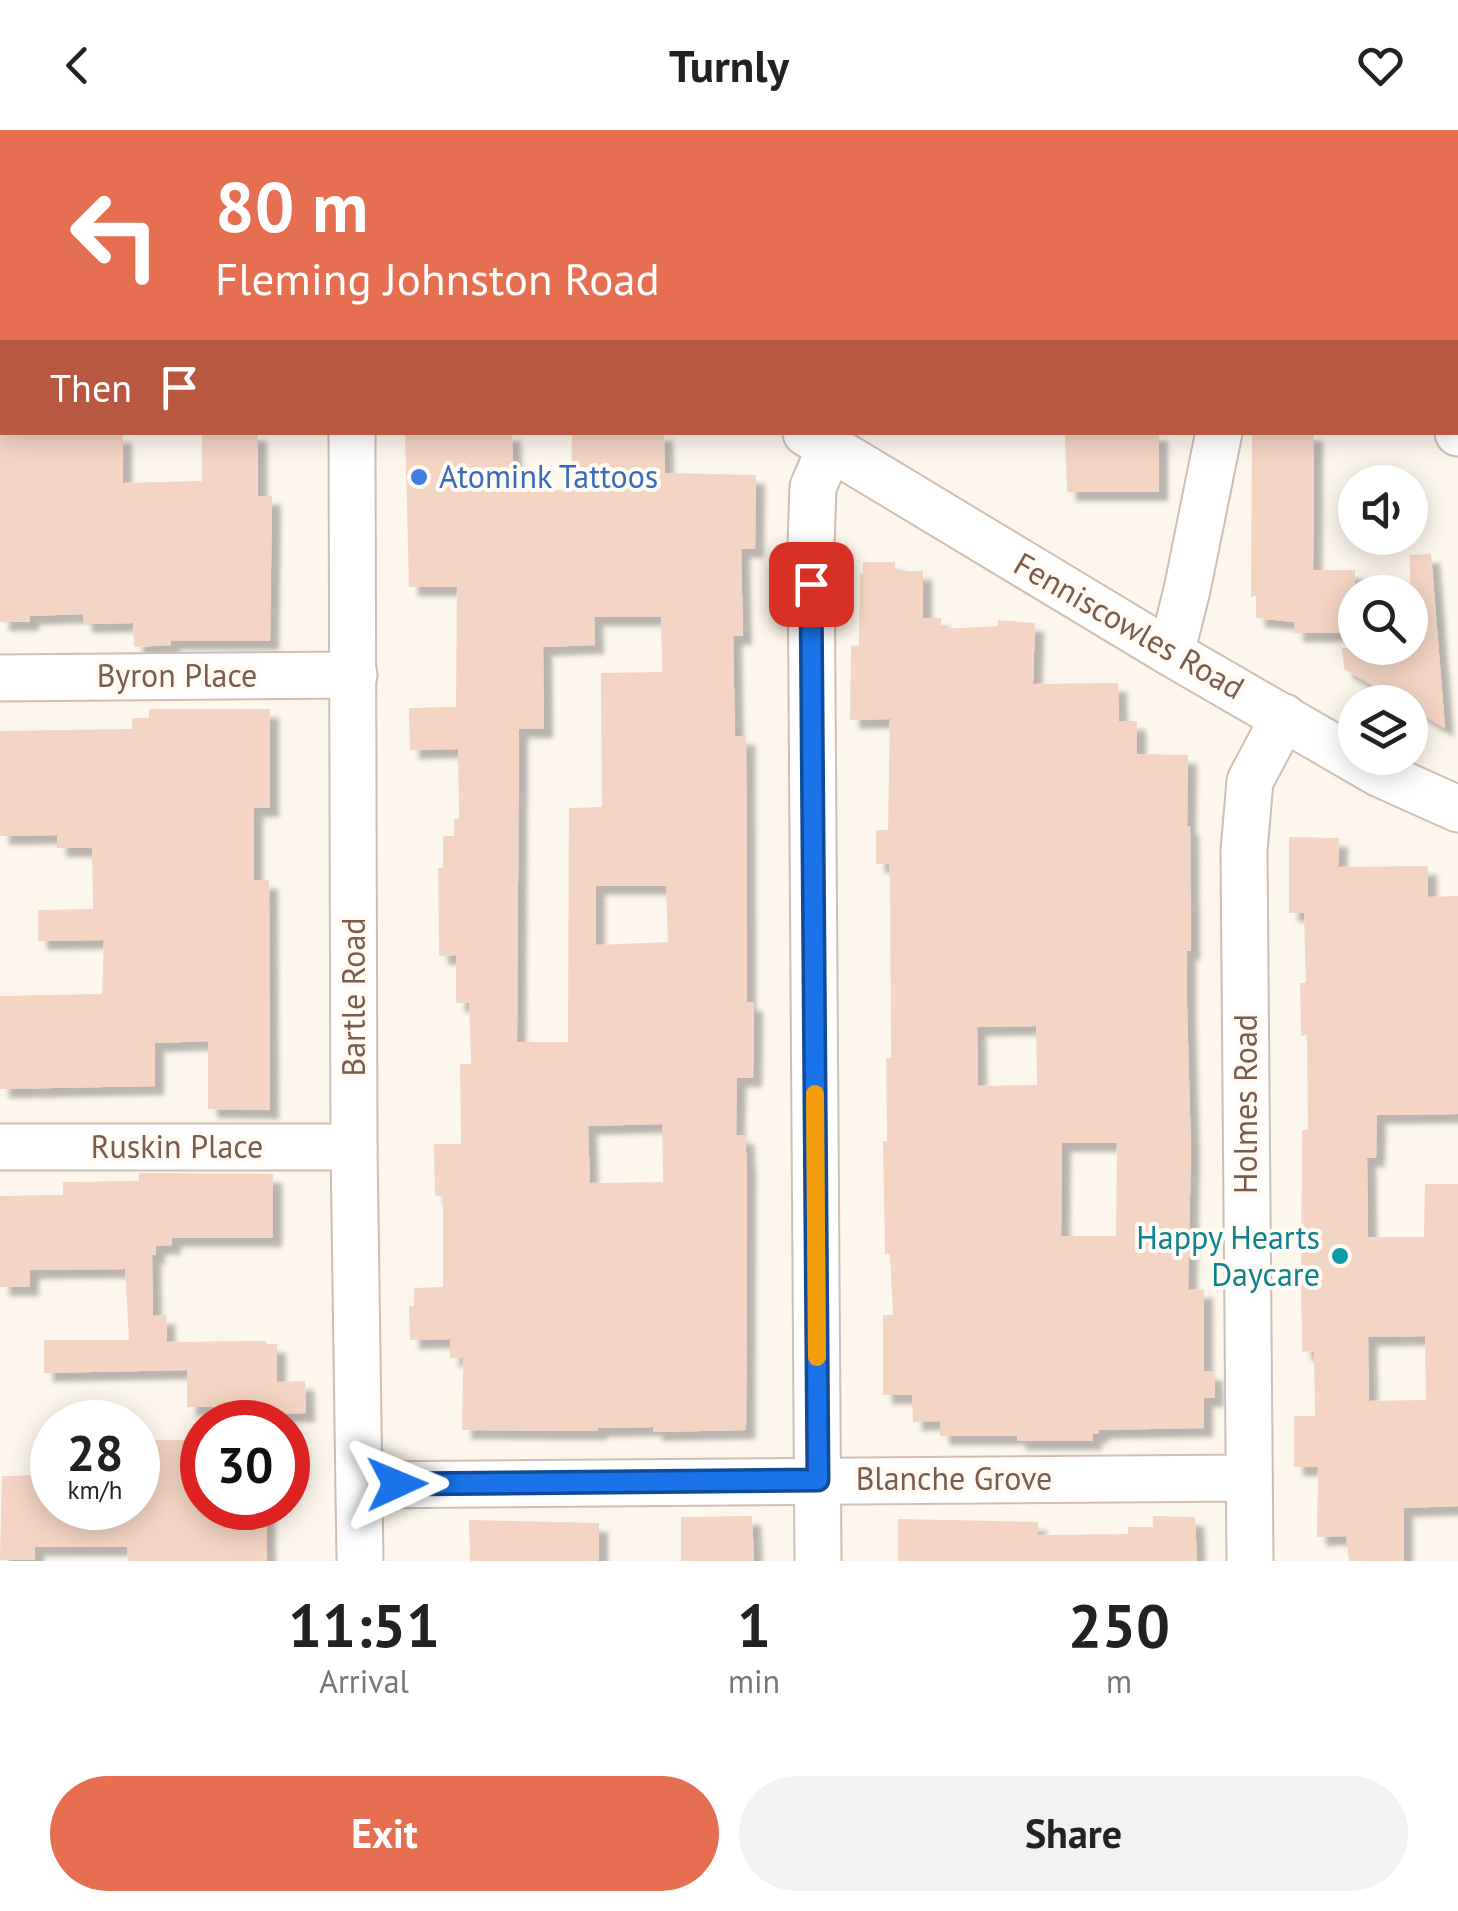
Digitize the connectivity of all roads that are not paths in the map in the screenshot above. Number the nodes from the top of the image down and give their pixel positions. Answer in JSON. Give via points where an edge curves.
{"nodes":[{"id":1,"x":352,"y":435,"type":"edge"},
{"id":2,"x":1219,"y":435,"type":"edge"},
{"id":3,"x":817,"y":440,"type":"edge"},
{"id":4,"x":1171,"y":653,"type":"junction"},
{"id":5,"x":354,"y":675,"type":"junction"},
{"id":6,"x":0,"y":678,"type":"edge"},
{"id":7,"x":1284,"y":716,"type":"junction"},
{"id":8,"x":1458,"y":809,"type":"edge"},
{"id":9,"x":0,"y":1147,"type":"edge"},
{"id":10,"x":354,"y":1147,"type":"junction"},
{"id":11,"x":1249,"y":1478,"type":"junction"},
{"id":12,"x":818,"y":1480,"type":"junction"},
{"id":13,"x":359,"y":1485,"type":"junction"},
{"id":14,"x":360,"y":1561,"type":"edge"},
{"id":15,"x":818,"y":1561,"type":"edge"},
{"id":16,"x":1250,"y":1561,"type":"edge"}],
"edges":[{"from":1,"to":5,"type":"street","name":"Bartle Road"},
{"from":2,"to":4,"type":"street"},
{"from":3,"to":4,"type":"street","name":"Fenniscowles Road"},
{"from":3,"to":12,"type":"street","via":[[810,545]]},
{"from":4,"to":7,"type":"street","name":"Fenniscowles Road"},
{"from":5,"to":6,"type":"street","name":"Byron Place"},
{"from":5,"to":10,"type":"street","name":"Bartle Road"},
{"from":7,"to":8,"type":"street","name":"Fenniscowles Road","via":[[1380,774]]},
{"from":7,"to":11,"type":"street","name":"Holmes Road","via":[[1250,781],[1244,851]]},
{"from":9,"to":10,"type":"street","name":"Ruskin Place"},
{"from":10,"to":13,"type":"street","name":"Bartle Road"},
{"from":11,"to":12,"type":"street","name":"Blanche Grove"},
{"from":11,"to":16,"type":"street","name":"Holmes Road"},
{"from":12,"to":13,"type":"street","name":"Blanche Grove"},
{"from":12,"to":15,"type":"street"},
{"from":13,"to":14,"type":"street","name":"Bartle Road"}]}
